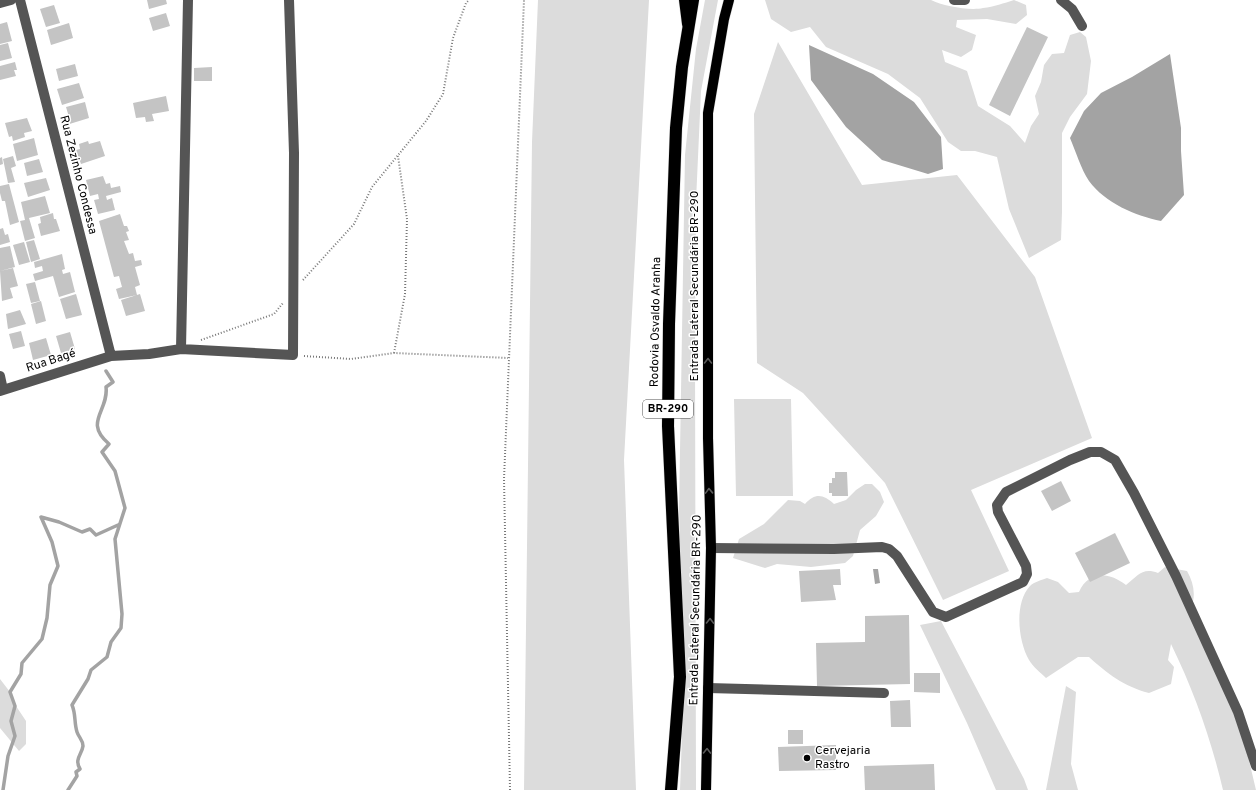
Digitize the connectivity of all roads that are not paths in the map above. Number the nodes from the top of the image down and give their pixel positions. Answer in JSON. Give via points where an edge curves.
{"nodes":[{"id":1,"x":11,"y":0,"type":"edge"},
{"id":2,"x":20,"y":0,"type":"edge"},
{"id":3,"x":188,"y":0,"type":"edge"},
{"id":4,"x":289,"y":0,"type":"edge"},
{"id":5,"x":684,"y":0,"type":"edge"},
{"id":6,"x":693,"y":0,"type":"edge"},
{"id":7,"x":729,"y":0,"type":"edge"},
{"id":8,"x":954,"y":0,"type":"edge"},
{"id":9,"x":965,"y":0,"type":"edge"},
{"id":10,"x":1061,"y":0,"type":"edge"},
{"id":11,"x":0,"y":3,"type":"edge"},
{"id":12,"x":1082,"y":26,"type":"dead end"},
{"id":13,"x":688,"y":28,"type":"junction"},
{"id":14,"x":181,"y":349,"type":"junction"},
{"id":15,"x":111,"y":356,"type":"junction"},
{"id":16,"x":0,"y":376,"type":"edge"},
{"id":17,"x":2,"y":391,"type":"edge"},
{"id":18,"x":711,"y":548,"type":"junction"},
{"id":19,"x":708,"y":688,"type":"junction"},
{"id":20,"x":884,"y":693,"type":"dead end"},
{"id":21,"x":1256,"y":766,"type":"edge"},
{"id":22,"x":671,"y":790,"type":"edge"},
{"id":23,"x":706,"y":790,"type":"edge"}],
"edges":[{"from":1,"to":11,"type":"street"},
{"from":2,"to":15,"type":"street","name":"Rua Zezinho Condessa"},
{"from":3,"to":14,"type":"street"},
{"from":4,"to":14,"type":"street","name":"Rua Bagé","via":[[294,153],[293,355]]},
{"from":5,"to":13,"type":"main road"},
{"from":6,"to":13,"type":"highway","name":"Rodovia Osvaldo Aranha","number":"BR-290"},
{"from":18,"to":7,"type":"main road","name":"Entrada Lateral Secundária BR-290","one_way":true,"via":[[708,438],[708,113]]},
{"from":8,"to":9,"type":"street"},
{"from":10,"to":12,"type":"street","via":[[1072,9]]},
{"from":13,"to":22,"type":"highway","name":"Rodovia Osvaldo Aranha","number":"BR-290","via":[[676,128],[669,324],[668,426],[680,676]]},
{"from":14,"to":15,"type":"street","name":"Rua Bagé"},
{"from":15,"to":17,"type":"street","name":"Rua Bagé"},
{"from":16,"to":17,"type":"street"},
{"from":19,"to":18,"type":"main road","name":"Entrada Lateral Secundária BR-290","one_way":true},
{"from":18,"to":21,"type":"street","via":[[889,549],[897,556],[933,612],[946,617],[1023,582],[1027,574],[1026,566],[998,512],[997,505],[1006,492],[1090,452],[1108,454],[1115,460],[1134,493],[1176,576],[1238,712]]},
{"from":19,"to":20,"type":"street"},
{"from":23,"to":19,"type":"main road","name":"Entrada Lateral Secundária BR-290","one_way":true}]}
